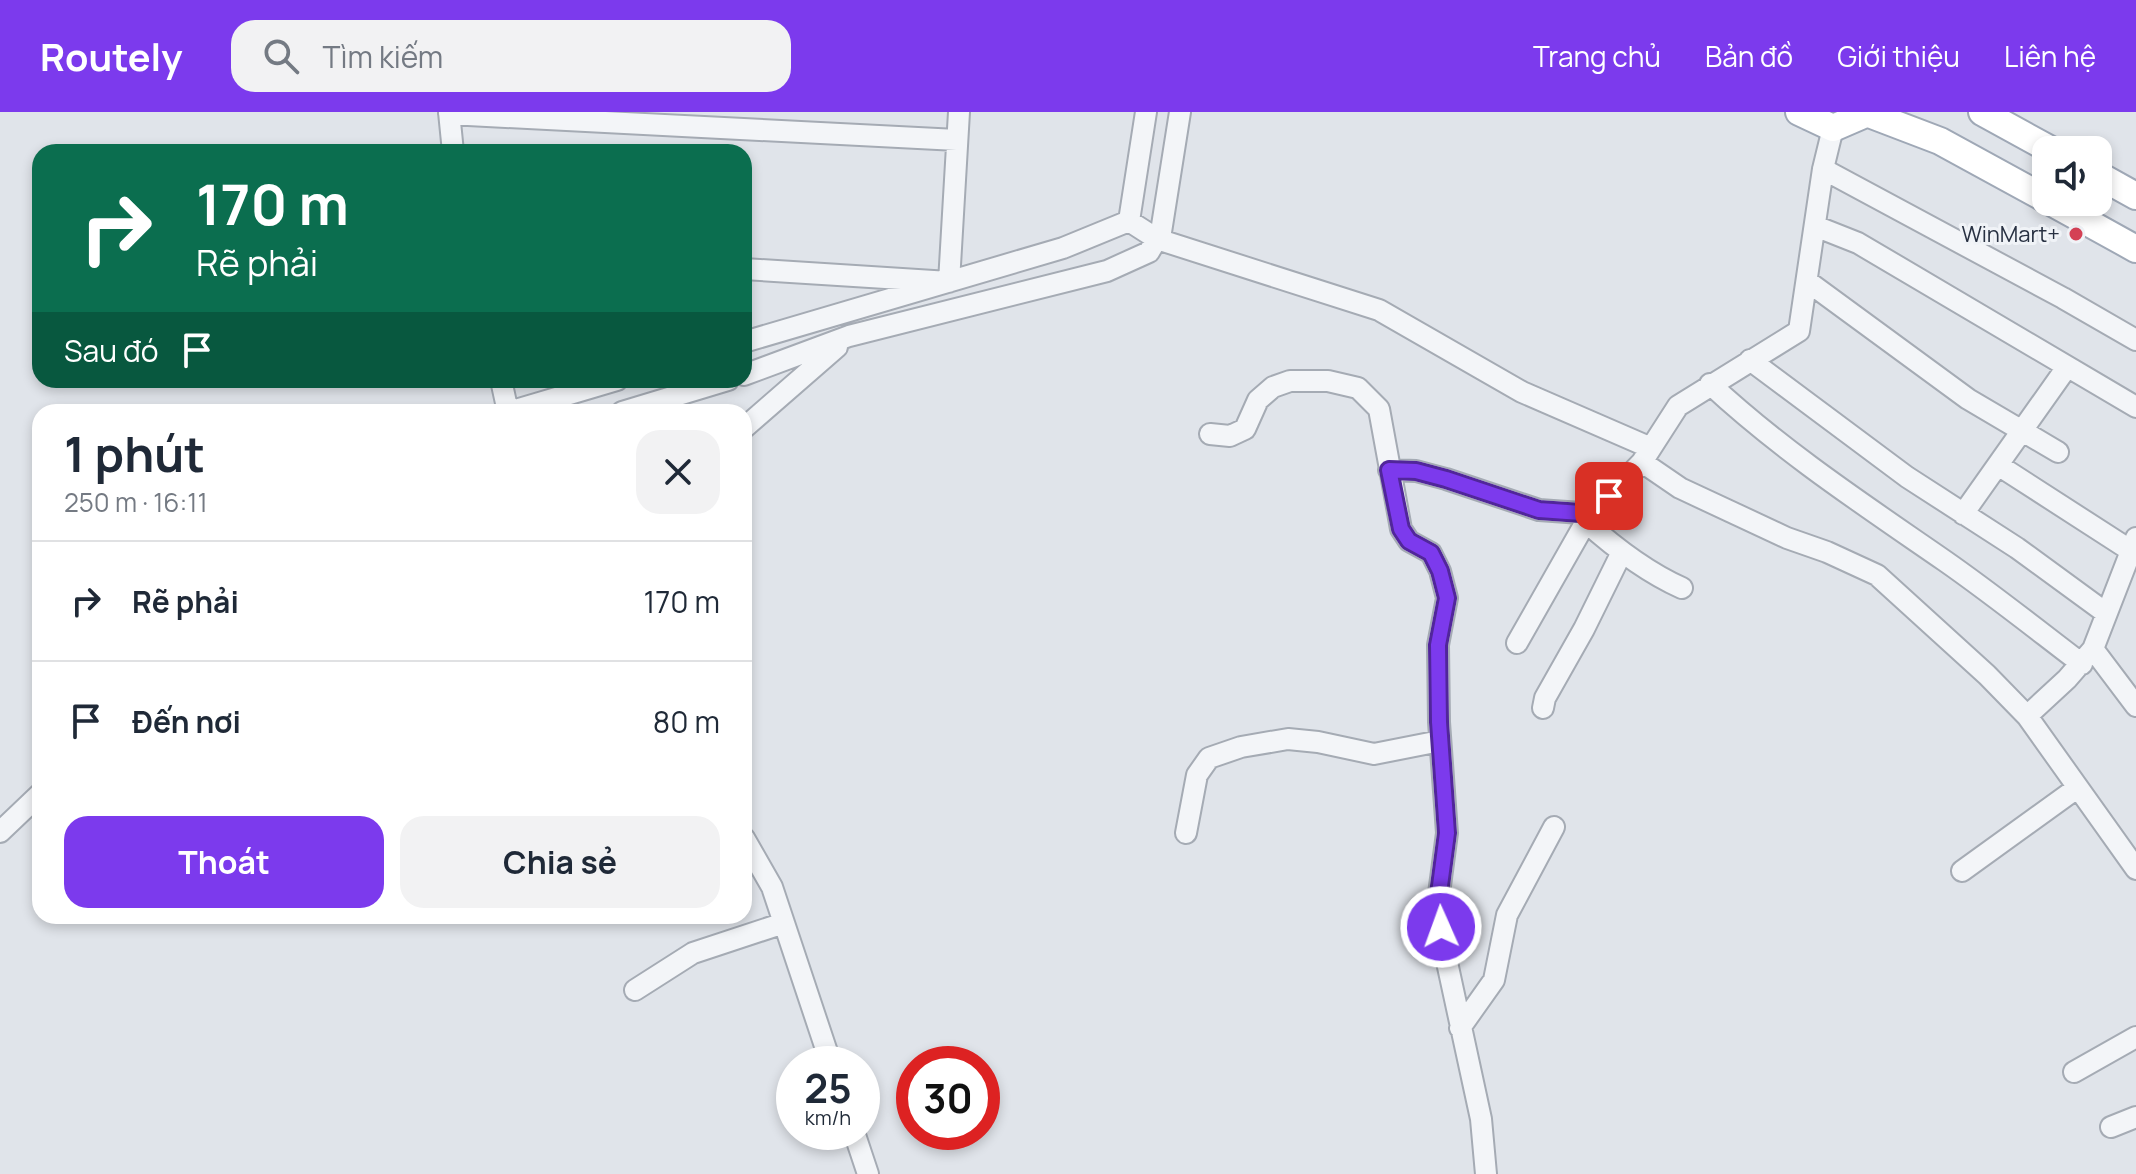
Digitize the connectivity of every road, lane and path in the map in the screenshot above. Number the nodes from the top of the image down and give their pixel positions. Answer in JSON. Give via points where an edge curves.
{"nodes":[{"id":1,"x":959,"y":112,"type":"edge"},
{"id":2,"x":1146,"y":112,"type":"edge"},
{"id":3,"x":1180,"y":112,"type":"edge"},
{"id":4,"x":1799,"y":112,"type":"edge"},
{"id":5,"x":1982,"y":112,"type":"edge"},
{"id":6,"x":449,"y":113,"type":"edge"},
{"id":7,"x":1868,"y":113,"type":"edge"},
{"id":8,"x":640,"y":118,"type":"edge"},
{"id":9,"x":1833,"y":128,"type":"junction"},
{"id":10,"x":957,"y":140,"type":"junction"},
{"id":11,"x":2032,"y":140,"type":"edge"},
{"id":12,"x":452,"y":144,"type":"edge"},
{"id":13,"x":1823,"y":169,"type":"junction"},
{"id":14,"x":2112,"y":183,"type":"edge"},
{"id":15,"x":2032,"y":191,"type":"edge"},
{"id":16,"x":2136,"y":196,"type":"edge"},
{"id":17,"x":2076,"y":216,"type":"edge"},
{"id":18,"x":1129,"y":221,"type":"junction"},
{"id":19,"x":1815,"y":226,"type":"junction"},
{"id":20,"x":1157,"y":239,"type":"junction"},
{"id":21,"x":2136,"y":249,"type":"edge"},
{"id":22,"x":752,"y":270,"type":"edge"},
{"id":23,"x":1807,"y":281,"type":"junction"},
{"id":24,"x":949,"y":282,"type":"junction"},
{"id":25,"x":849,"y":336,"type":"junction"},
{"id":26,"x":752,"y":340,"type":"edge"},
{"id":27,"x":2136,"y":340,"type":"edge"},
{"id":28,"x":1750,"y":360,"type":"junction"},
{"id":29,"x":2067,"y":367,"type":"junction"},
{"id":30,"x":752,"y":372,"type":"edge"},
{"id":31,"x":1710,"y":384,"type":"junction"},
{"id":32,"x":590,"y":388,"type":"edge"},
{"id":33,"x":702,"y":388,"type":"edge"},
{"id":34,"x":535,"y":404,"type":"edge"},
{"id":35,"x":648,"y":404,"type":"edge"},
{"id":36,"x":2136,"y":407,"type":"edge"},
{"id":37,"x":752,"y":421,"type":"edge"},
{"id":38,"x":2022,"y":431,"type":"junction"},
{"id":39,"x":1210,"y":434,"type":"dead end"},
{"id":40,"x":2058,"y":452,"type":"dead end"},
{"id":41,"x":1646,"y":455,"type":"junction"},
{"id":42,"x":1998,"y":465,"type":"junction"},
{"id":43,"x":1389,"y":470,"type":"junction"},
{"id":44,"x":1591,"y":513,"type":"junction"},
{"id":45,"x":1963,"y":514,"type":"junction"},
{"id":46,"x":2134,"y":548,"type":"edge"},
{"id":47,"x":1622,"y":552,"type":"junction"},
{"id":48,"x":1682,"y":588,"type":"dead end"},
{"id":49,"x":2106,"y":613,"type":"junction"},
{"id":50,"x":1517,"y":643,"type":"dead end"},
{"id":51,"x":2087,"y":656,"type":"junction"},
{"id":52,"x":2136,"y":706,"type":"edge"},
{"id":53,"x":1543,"y":708,"type":"dead end"},
{"id":54,"x":2027,"y":716,"type":"junction"},
{"id":55,"x":1440,"y":741,"type":"junction"},
{"id":56,"x":2077,"y":788,"type":"junction"},
{"id":57,"x":32,"y":802,"type":"edge"},
{"id":58,"x":1554,"y":827,"type":"dead end"},
{"id":59,"x":0,"y":832,"type":"edge"},
{"id":60,"x":1186,"y":833,"type":"dead end"},
{"id":61,"x":752,"y":852,"type":"edge"},
{"id":62,"x":2136,"y":869,"type":"edge"},
{"id":63,"x":1962,"y":871,"type":"dead end"},
{"id":64,"x":784,"y":923,"type":"junction"},
{"id":65,"x":635,"y":990,"type":"dead end"},
{"id":66,"x":1460,"y":1028,"type":"junction"},
{"id":67,"x":2136,"y":1037,"type":"edge"},
{"id":68,"x":825,"y":1046,"type":"edge"},
{"id":69,"x":2074,"y":1072,"type":"dead end"},
{"id":70,"x":2136,"y":1117,"type":"edge"},
{"id":71,"x":2111,"y":1127,"type":"dead end"},
{"id":72,"x":860,"y":1150,"type":"edge"},
{"id":73,"x":868,"y":1174,"type":"edge"},
{"id":74,"x":1486,"y":1174,"type":"edge"}],
"edges":[{"from":1,"to":10,"type":"street"},
{"from":2,"to":18,"type":"street"},
{"from":3,"to":20,"type":"street"},
{"from":4,"to":9,"type":"main road"},
{"from":5,"to":11,"type":"main road"},
{"from":6,"to":8,"type":"street"},
{"from":6,"to":12,"type":"street"},
{"from":7,"to":9,"type":"main road"},
{"from":7,"to":15,"type":"main road","via":[[1940,141]]},
{"from":8,"to":10,"type":"street"},
{"from":9,"to":13,"type":"street"},
{"from":10,"to":24,"type":"street"},
{"from":13,"to":19,"type":"street"},
{"from":13,"to":27,"type":"street"},
{"from":14,"to":16,"type":"main road"},
{"from":17,"to":21,"type":"main road"},
{"from":18,"to":20,"type":"street"},
{"from":18,"to":24,"type":"street","via":[[1063,248]]},
{"from":19,"to":23,"type":"street"},
{"from":19,"to":29,"type":"street","via":[[1858,243]]},
{"from":20,"to":25,"type":"street","via":[[1149,252],[1107,271]]},
{"from":20,"to":41,"type":"street","via":[[1379,310]]},
{"from":22,"to":24,"type":"street"},
{"from":23,"to":28,"type":"street","via":[[1799,331]]},
{"from":23,"to":38,"type":"street","via":[[1968,399]]},
{"from":24,"to":26,"type":"street"},
{"from":25,"to":30,"type":"street"},
{"from":25,"to":37,"type":"street"},
{"from":28,"to":31,"type":"street"},
{"from":28,"to":45,"type":"street"},
{"from":29,"to":36,"type":"street"},
{"from":29,"to":38,"type":"street"},
{"from":31,"to":41,"type":"street","via":[[1678,406]]},
{"from":31,"to":51,"type":"street","via":[[1801,459]]},
{"from":32,"to":34,"type":"street"},
{"from":33,"to":35,"type":"street"},
{"from":38,"to":40,"type":"street"},
{"from":38,"to":42,"type":"street"},
{"from":39,"to":43,"type":"street","via":[[1230,436],[1245,429],[1258,400],[1273,387],[1290,381],[1328,381],[1358,388],[1379,409]]},
{"from":41,"to":44,"type":"street"},
{"from":41,"to":54,"type":"street","via":[[1680,488],[1877,575]]},
{"from":42,"to":45,"type":"street"},
{"from":42,"to":46,"type":"street"},
{"from":43,"to":44,"type":"street","via":[[1416,471],[1539,510]]},
{"from":43,"to":55,"type":"street","via":[[1401,529],[1409,541],[1431,553],[1447,598],[1438,645]]},
{"from":44,"to":47,"type":"street"},
{"from":44,"to":50,"type":"street"},
{"from":45,"to":49,"type":"street"},
{"from":46,"to":49,"type":"street"},
{"from":47,"to":48,"type":"street"},
{"from":47,"to":53,"type":"street"},
{"from":49,"to":51,"type":"street"},
{"from":51,"to":52,"type":"street"},
{"from":51,"to":54,"type":"street"},
{"from":54,"to":56,"type":"street"},
{"from":55,"to":60,"type":"street","via":[[1374,754],[1288,739],[1209,758],[1197,775]]},
{"from":55,"to":66,"type":"street","via":[[1447,833],[1438,901]]},
{"from":56,"to":62,"type":"street"},
{"from":56,"to":63,"type":"street"},
{"from":57,"to":59,"type":"street"},
{"from":58,"to":66,"type":"street","via":[[1507,915],[1494,980]]},
{"from":61,"to":64,"type":"street"},
{"from":64,"to":65,"type":"street","via":[[693,953]]},
{"from":64,"to":68,"type":"street"},
{"from":66,"to":74,"type":"street","via":[[1481,1119]]},
{"from":67,"to":69,"type":"street"},
{"from":70,"to":71,"type":"street"},
{"from":72,"to":73,"type":"street"}]}
